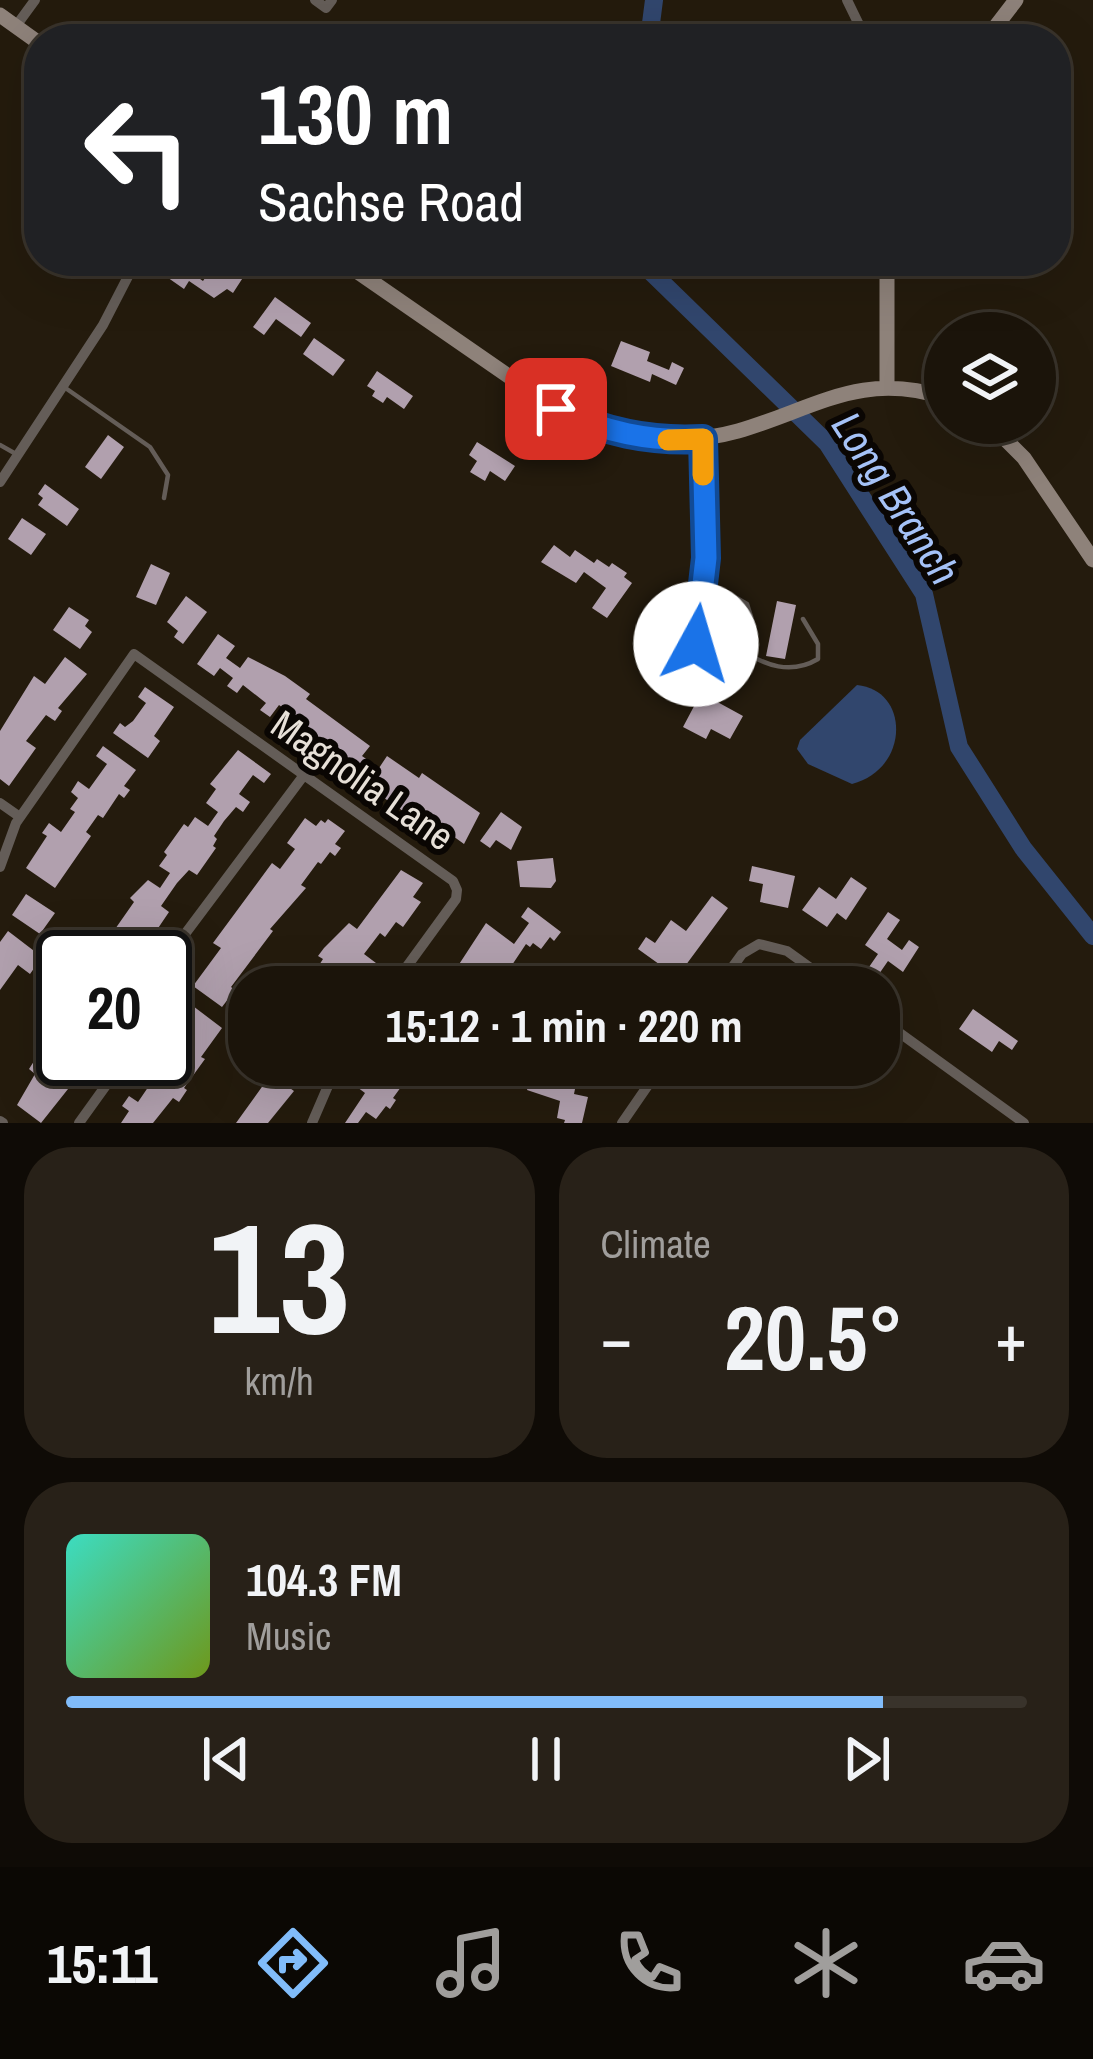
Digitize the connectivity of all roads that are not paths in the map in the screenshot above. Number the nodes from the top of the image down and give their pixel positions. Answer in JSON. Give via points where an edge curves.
{"nodes":[{"id":1,"x":34,"y":0,"type":"edge"},
{"id":2,"x":1016,"y":0,"type":"edge"},
{"id":3,"x":0,"y":15,"type":"edge"},
{"id":4,"x":998,"y":24,"type":"edge"},
{"id":5,"x":16,"y":26,"type":"junction"},
{"id":6,"x":24,"y":32,"type":"edge"},
{"id":7,"x":129,"y":276,"type":"edge"},
{"id":8,"x":364,"y":276,"type":"edge"},
{"id":9,"x":887,"y":276,"type":"edge"},
{"id":10,"x":887,"y":386,"type":"junction"},
{"id":11,"x":64,"y":387,"type":"junction"},
{"id":12,"x":924,"y":394,"type":"edge"},
{"id":13,"x":703,"y":439,"type":"junction"},
{"id":14,"x":1010,"y":444,"type":"edge"},
{"id":15,"x":0,"y":445,"type":"edge"},
{"id":16,"x":18,"y":455,"type":"junction"},
{"id":17,"x":0,"y":482,"type":"edge"},
{"id":18,"x":164,"y":498,"type":"dead end"},
{"id":19,"x":1093,"y":560,"type":"edge"},
{"id":20,"x":701,"y":595,"type":"junction"},
{"id":21,"x":803,"y":619,"type":"dead end"},
{"id":22,"x":696,"y":644,"type":"junction"},
{"id":23,"x":740,"y":649,"type":"junction"},
{"id":24,"x":694,"y":686,"type":"dead end"},
{"id":25,"x":304,"y":775,"type":"junction"},
{"id":26,"x":0,"y":803,"type":"edge"},
{"id":27,"x":20,"y":817,"type":"junction"},
{"id":28,"x":0,"y":867,"type":"edge"},
{"id":29,"x":188,"y":930,"type":"edge"},
{"id":30,"x":407,"y":966,"type":"edge"},
{"id":31,"x":733,"y":966,"type":"edge"},
{"id":32,"x":808,"y":966,"type":"edge"},
{"id":33,"x":900,"y":1033,"type":"edge"},
{"id":34,"x":106,"y":1086,"type":"edge"},
{"id":35,"x":330,"y":1086,"type":"edge"},
{"id":36,"x":648,"y":1086,"type":"edge"},
{"id":37,"x":79,"y":1123,"type":"edge"},
{"id":38,"x":312,"y":1123,"type":"edge"},
{"id":39,"x":622,"y":1123,"type":"edge"},
{"id":40,"x":1024,"y":1123,"type":"edge"}],
"edges":[{"from":1,"to":5,"type":"street"},
{"from":2,"to":4,"type":"main road"},
{"from":3,"to":5,"type":"main road"},
{"from":5,"to":6,"type":"main road"},
{"from":7,"to":11,"type":"street"},
{"from":8,"to":13,"type":"main road","via":[[556,409],[639,438]]},
{"from":9,"to":10,"type":"main road"},
{"from":10,"to":12,"type":"main road"},
{"from":10,"to":13,"type":"main road","via":[[830,395]]},
{"from":11,"to":16,"type":"street"},
{"from":11,"to":18,"type":"lane","via":[[150,447],[168,475]]},
{"from":13,"to":20,"type":"lane"},
{"from":14,"to":19,"type":"main road"},
{"from":15,"to":16,"type":"lane"},
{"from":16,"to":17,"type":"street"},
{"from":20,"to":22,"type":"lane"},
{"from":20,"to":23,"type":"lane","via":[[728,593],[747,604],[754,626],[751,644]]},
{"from":21,"to":23,"type":"lane","via":[[818,659],[803,668],[758,661]]},
{"from":22,"to":23,"type":"lane","via":[[715,653]]},
{"from":22,"to":24,"type":"lane"},
{"from":25,"to":27,"type":"street","name":"Magnolia Lane","via":[[134,654]]},
{"from":25,"to":29,"type":"street"},
{"from":25,"to":30,"type":"street","name":"Magnolia Lane","via":[[456,885],[456,899]]},
{"from":26,"to":27,"type":"street"},
{"from":27,"to":28,"type":"street"},
{"from":31,"to":32,"type":"street","via":[[759,944]]},
{"from":33,"to":40,"type":"street"},
{"from":34,"to":37,"type":"street"},
{"from":35,"to":38,"type":"street"},
{"from":36,"to":39,"type":"street"}]}
